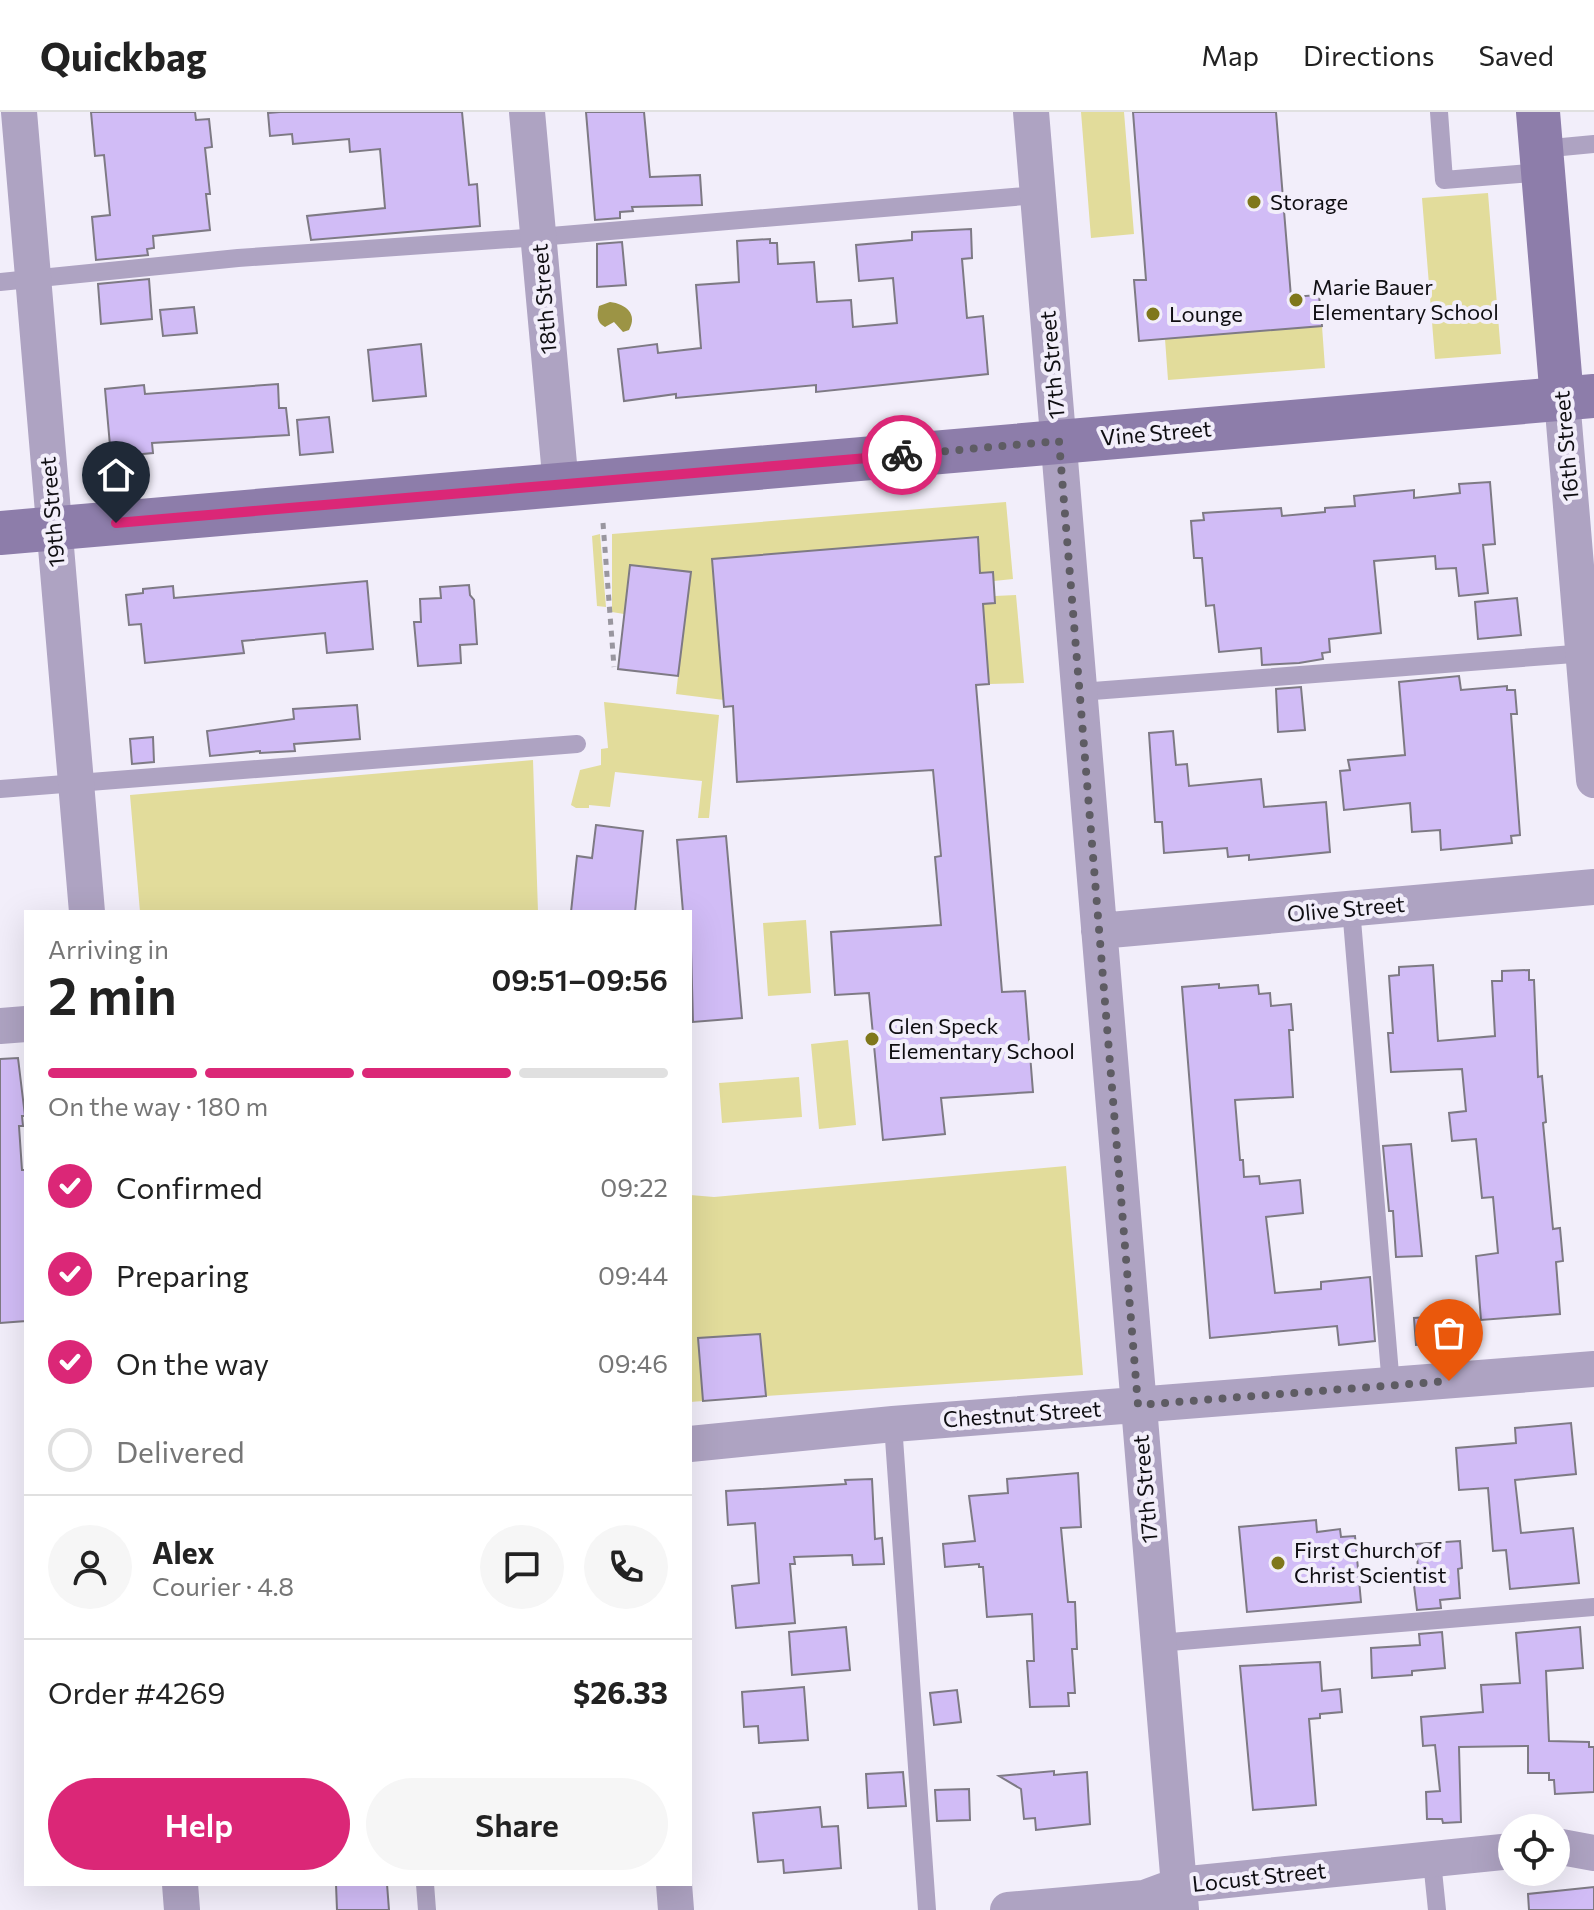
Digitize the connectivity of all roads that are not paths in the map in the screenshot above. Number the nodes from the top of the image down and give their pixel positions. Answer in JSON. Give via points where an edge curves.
{"nodes":[{"id":1,"x":19,"y":112,"type":"edge"},
{"id":2,"x":527,"y":112,"type":"edge"},
{"id":3,"x":1031,"y":112,"type":"edge"},
{"id":4,"x":1439,"y":112,"type":"edge"},
{"id":5,"x":1541,"y":144,"type":"edge"},
{"id":6,"x":1594,"y":144,"type":"edge"},
{"id":7,"x":1037,"y":195,"type":"junction"},
{"id":8,"x":539,"y":237,"type":"junction"},
{"id":9,"x":16,"y":281,"type":"edge"},
{"id":10,"x":1578,"y":398,"type":"edge"},
{"id":11,"x":1059,"y":441,"type":"junction"},
{"id":12,"x":561,"y":486,"type":"junction"},
{"id":13,"x":53,"y":528,"type":"junction"},
{"id":14,"x":0,"y":533,"type":"edge"},
{"id":15,"x":1588,"y":653,"type":"edge"},
{"id":16,"x":1080,"y":692,"type":"junction"},
{"id":17,"x":577,"y":744,"type":"dead end"},
{"id":18,"x":1594,"y":780,"type":"edge"},
{"id":19,"x":76,"y":783,"type":"junction"},
{"id":20,"x":0,"y":789,"type":"edge"},
{"id":21,"x":1594,"y":887,"type":"edge"},
{"id":22,"x":1351,"y":908,"type":"junction"},
{"id":23,"x":87,"y":910,"type":"edge"},
{"id":24,"x":1099,"y":931,"type":"junction"},
{"id":25,"x":24,"y":1024,"type":"edge"},
{"id":26,"x":0,"y":1026,"type":"edge"},
{"id":27,"x":1594,"y":1369,"type":"edge"},
{"id":28,"x":1391,"y":1386,"type":"junction"},
{"id":29,"x":1138,"y":1405,"type":"junction"},
{"id":30,"x":893,"y":1424,"type":"junction"},
{"id":31,"x":692,"y":1444,"type":"edge"},
{"id":32,"x":1594,"y":1607,"type":"edge"},
{"id":33,"x":1158,"y":1643,"type":"junction"},
{"id":34,"x":1594,"y":1828,"type":"edge"},
{"id":35,"x":1571,"y":1848,"type":"edge"},
{"id":36,"x":1498,"y":1853,"type":"edge"},
{"id":37,"x":1432,"y":1861,"type":"junction"},
{"id":38,"x":180,"y":1886,"type":"edge"},
{"id":39,"x":425,"y":1886,"type":"edge"},
{"id":40,"x":674,"y":1886,"type":"edge"},
{"id":41,"x":1180,"y":1898,"type":"edge"},
{"id":42,"x":182,"y":1910,"type":"edge"},
{"id":43,"x":427,"y":1910,"type":"edge"},
{"id":44,"x":676,"y":1910,"type":"edge"},
{"id":45,"x":927,"y":1910,"type":"edge"},
{"id":46,"x":1008,"y":1910,"type":"edge"},
{"id":47,"x":1437,"y":1910,"type":"edge"}],
"edges":[{"from":1,"to":9,"type":"street","name":"19th Street"},
{"from":2,"to":8,"type":"street","name":"18th Street"},
{"from":3,"to":7,"type":"street","name":"17th Street"},
{"from":4,"to":5,"type":"lane","via":[[1444,180]]},
{"from":5,"to":6,"type":"lane"},
{"from":5,"to":10,"type":"street","name":"16th Street"},
{"from":7,"to":8,"type":"lane"},
{"from":7,"to":11,"type":"street","name":"17th Street"},
{"from":8,"to":9,"type":"lane","via":[[238,258]]},
{"from":8,"to":12,"type":"street","name":"18th Street"},
{"from":9,"to":13,"type":"street","name":"19th Street"},
{"from":10,"to":11,"type":"street","name":"Vine Street"},
{"from":10,"to":15,"type":"street","name":"16th Street"},
{"from":11,"to":12,"type":"street","name":"Vine Street"},
{"from":11,"to":16,"type":"street","name":"17th Street"},
{"from":12,"to":13,"type":"street","name":"Vine Street"},
{"from":13,"to":14,"type":"street","name":"Vine Street"},
{"from":13,"to":19,"type":"street","name":"19th Street"},
{"from":15,"to":16,"type":"lane"},
{"from":15,"to":18,"type":"street","name":"16th Street"},
{"from":16,"to":24,"type":"street","name":"17th Street"},
{"from":17,"to":19,"type":"lane"},
{"from":19,"to":20,"type":"lane"},
{"from":19,"to":23,"type":"street","name":"19th Street"},
{"from":21,"to":22,"type":"street","name":"Olive Street"},
{"from":22,"to":24,"type":"street","name":"Olive Street"},
{"from":22,"to":28,"type":"lane"},
{"from":24,"to":29,"type":"street","name":"17th Street"},
{"from":25,"to":26,"type":"street"},
{"from":27,"to":28,"type":"street","name":"Chestnut Street"},
{"from":28,"to":29,"type":"street","name":"Chestnut Street"},
{"from":29,"to":30,"type":"street","name":"Chestnut Street"},
{"from":29,"to":33,"type":"street","name":"17th Street"},
{"from":30,"to":31,"type":"street","name":"Chestnut Street"},
{"from":30,"to":45,"type":"lane"},
{"from":32,"to":33,"type":"lane"},
{"from":33,"to":41,"type":"street","name":"17th Street"},
{"from":34,"to":35,"type":"street"},
{"from":36,"to":37,"type":"street","name":"Locust Street"},
{"from":37,"to":41,"type":"street","name":"Locust Street"},
{"from":37,"to":47,"type":"lane"},
{"from":38,"to":42,"type":"street"},
{"from":39,"to":43,"type":"lane"},
{"from":40,"to":44,"type":"street"},
{"from":41,"to":46,"type":"street","name":"Locust Street"}]}
